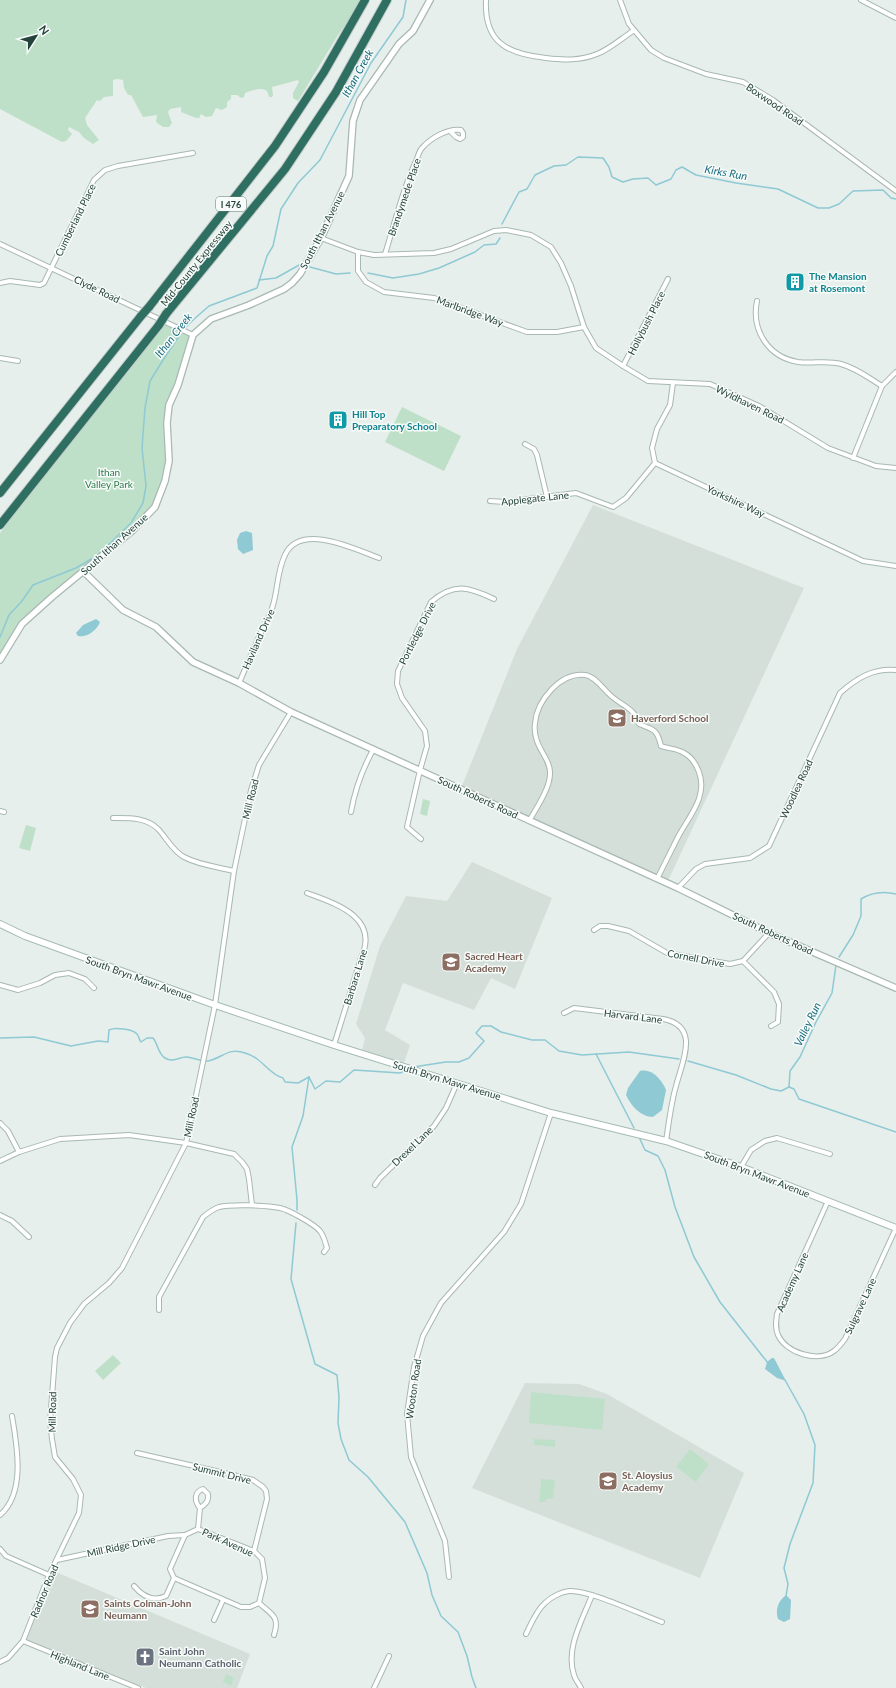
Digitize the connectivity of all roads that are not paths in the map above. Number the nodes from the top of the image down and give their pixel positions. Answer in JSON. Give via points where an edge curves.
{"nodes":[{"id":1,"x":365,"y":0,"type":"edge"},
{"id":2,"x":387,"y":0,"type":"edge"},
{"id":3,"x":430,"y":0,"type":"edge"},
{"id":4,"x":486,"y":0,"type":"edge"},
{"id":5,"x":620,"y":0,"type":"edge"},
{"id":6,"x":861,"y":0,"type":"edge"},
{"id":7,"x":896,"y":18,"type":"edge"},
{"id":8,"x":634,"y":30,"type":"junction"},
{"id":9,"x":450,"y":131,"type":"dead end"},
{"id":10,"x":193,"y":153,"type":"dead end"},
{"id":11,"x":896,"y":191,"type":"edge"},
{"id":12,"x":321,"y":238,"type":"junction"},
{"id":13,"x":0,"y":244,"type":"edge"},
{"id":14,"x":358,"y":252,"type":"junction"},
{"id":15,"x":385,"y":254,"type":"junction"},
{"id":16,"x":52,"y":267,"type":"junction"},
{"id":17,"x":668,"y":279,"type":"dead end"},
{"id":18,"x":0,"y":283,"type":"edge"},
{"id":19,"x":757,"y":301,"type":"dead end"},
{"id":20,"x":584,"y":327,"type":"junction"},
{"id":21,"x":193,"y":335,"type":"junction"},
{"id":22,"x":0,"y":358,"type":"edge"},
{"id":23,"x":18,"y":361,"type":"dead end"},
{"id":24,"x":623,"y":366,"type":"junction"},
{"id":25,"x":896,"y":372,"type":"edge"},
{"id":26,"x":673,"y":383,"type":"junction"},
{"id":27,"x":882,"y":386,"type":"junction"},
{"id":28,"x":525,"y":444,"type":"dead end"},
{"id":29,"x":853,"y":458,"type":"junction"},
{"id":30,"x":655,"y":463,"type":"junction"},
{"id":31,"x":896,"y":468,"type":"edge"},
{"id":32,"x":0,"y":493,"type":"edge"},
{"id":33,"x":547,"y":497,"type":"junction"},
{"id":34,"x":490,"y":501,"type":"dead end"},
{"id":35,"x":0,"y":525,"type":"edge"},
{"id":36,"x":379,"y":558,"type":"dead end"},
{"id":37,"x":896,"y":566,"type":"edge"},
{"id":38,"x":84,"y":572,"type":"junction"},
{"id":39,"x":494,"y":599,"type":"dead end"},
{"id":40,"x":0,"y":660,"type":"edge"},
{"id":41,"x":896,"y":670,"type":"edge"},
{"id":42,"x":239,"y":683,"type":"junction"},
{"id":43,"x":291,"y":712,"type":"junction"},
{"id":44,"x":373,"y":750,"type":"junction"},
{"id":45,"x":420,"y":770,"type":"junction"},
{"id":46,"x":351,"y":812,"type":"dead end"},
{"id":47,"x":113,"y":818,"type":"dead end"},
{"id":48,"x":529,"y":821,"type":"junction"},
{"id":49,"x":421,"y":839,"type":"dead end"},
{"id":50,"x":234,"y":871,"type":"junction"},
{"id":51,"x":657,"y":879,"type":"junction"},
{"id":52,"x":678,"y":888,"type":"junction"},
{"id":53,"x":307,"y":893,"type":"dead end"},
{"id":54,"x":0,"y":924,"type":"edge"},
{"id":55,"x":594,"y":930,"type":"dead end"},
{"id":56,"x":769,"y":933,"type":"junction"},
{"id":57,"x":743,"y":961,"type":"junction"},
{"id":58,"x":0,"y":984,"type":"edge"},
{"id":59,"x":94,"y":988,"type":"dead end"},
{"id":60,"x":896,"y":988,"type":"edge"},
{"id":61,"x":214,"y":1005,"type":"junction"},
{"id":62,"x":564,"y":1013,"type":"dead end"},
{"id":63,"x":770,"y":1026,"type":"dead end"},
{"id":64,"x":334,"y":1045,"type":"junction"},
{"id":65,"x":457,"y":1083,"type":"junction"},
{"id":66,"x":551,"y":1113,"type":"junction"},
{"id":67,"x":0,"y":1122,"type":"edge"},
{"id":68,"x":666,"y":1140,"type":"junction"},
{"id":69,"x":186,"y":1143,"type":"junction"},
{"id":70,"x":19,"y":1152,"type":"junction"},
{"id":71,"x":830,"y":1154,"type":"dead end"},
{"id":72,"x":0,"y":1161,"type":"edge"},
{"id":73,"x":741,"y":1167,"type":"junction"},
{"id":74,"x":375,"y":1185,"type":"dead end"},
{"id":75,"x":828,"y":1201,"type":"junction"},
{"id":76,"x":252,"y":1205,"type":"junction"},
{"id":77,"x":0,"y":1215,"type":"edge"},
{"id":78,"x":896,"y":1228,"type":"edge"},
{"id":79,"x":29,"y":1236,"type":"dead end"},
{"id":80,"x":324,"y":1252,"type":"dead end"},
{"id":81,"x":159,"y":1310,"type":"dead end"},
{"id":82,"x":802,"y":1355,"type":"joint"},
{"id":83,"x":12,"y":1416,"type":"dead end"},
{"id":84,"x":137,"y":1453,"type":"dead end"},
{"id":85,"x":200,"y":1508,"type":"dead end"},
{"id":86,"x":79,"y":1513,"type":"joint"},
{"id":87,"x":0,"y":1515,"type":"edge"},
{"id":88,"x":198,"y":1529,"type":"junction"},
{"id":89,"x":185,"y":1534,"type":"junction"},
{"id":90,"x":0,"y":1549,"type":"edge"},
{"id":91,"x":254,"y":1551,"type":"junction"},
{"id":92,"x":57,"y":1560,"type":"junction"},
{"id":93,"x":49,"y":1574,"type":"junction"},
{"id":94,"x":449,"y":1577,"type":"dead end"},
{"id":95,"x":174,"y":1578,"type":"junction"},
{"id":96,"x":134,"y":1586,"type":"dead end"},
{"id":97,"x":592,"y":1595,"type":"junction"},
{"id":98,"x":224,"y":1600,"type":"junction"},
{"id":99,"x":259,"y":1603,"type":"junction"},
{"id":100,"x":214,"y":1620,"type":"dead end"},
{"id":101,"x":662,"y":1622,"type":"dead end"},
{"id":102,"x":526,"y":1634,"type":"dead end"},
{"id":103,"x":274,"y":1635,"type":"dead end"},
{"id":104,"x":23,"y":1642,"type":"junction"},
{"id":105,"x":389,"y":1656,"type":"dead end"},
{"id":106,"x":0,"y":1662,"type":"edge"},
{"id":107,"x":138,"y":1688,"type":"edge"},
{"id":108,"x":374,"y":1688,"type":"edge"},
{"id":109,"x":581,"y":1688,"type":"edge"}],
"edges":[{"from":1,"to":32,"type":"highway","name":"Mid-County Expressway","number":"I 476","bridge":true,"via":[[324,72],[275,146]]},
{"from":2,"to":35,"type":"highway","name":"Mid-County Expressway","number":"I 476","bridge":true,"via":[[336,92],[285,169],[166,314]]},
{"from":3,"to":12,"type":"street","name":"South Ithan Avenue","via":[[413,31],[399,44],[360,100],[353,121],[350,176]]},
{"from":4,"to":8,"type":"street","via":[[485,9],[495,37],[512,52],[525,56],[565,61],[580,59],[598,54]]},
{"from":5,"to":8,"type":"street","name":"Boxwood Road"},
{"from":6,"to":7,"type":"street"},
{"from":8,"to":11,"type":"street","name":"Boxwood Road","via":[[651,50],[664,58],[706,74],[743,82],[773,100]]},
{"from":9,"to":15,"type":"street","name":"Brandymede Place","via":[[422,148],[411,172]]},
{"from":10,"to":16,"type":"street","name":"Cumberland Place","via":[[105,170],[94,180]]},
{"from":12,"to":14,"type":"street","name":"Wyldhaven Road"},
{"from":12,"to":21,"type":"street","name":"South Ithan Avenue","via":[[292,283],[249,305],[211,319]]},
{"from":13,"to":16,"type":"street","name":"Clyde Road"},
{"from":14,"to":15,"type":"street","name":"Wyldhaven Road"},
{"from":14,"to":20,"type":"street","name":"Marlbridge Way","via":[[358,271],[366,282],[384,292],[434,298],[527,332],[557,332]]},
{"from":15,"to":20,"type":"street","name":"Wyldhaven Road","via":[[434,253],[451,249],[494,231],[506,230],[531,235],[551,247],[561,263]]},
{"from":16,"to":18,"type":"street","name":"Cumberland Place","via":[[44,283],[40,285],[10,281]]},
{"from":16,"to":21,"type":"street","name":"Clyde Road"},
{"from":17,"to":24,"type":"street","name":"Hollybush Place"},
{"from":19,"to":27,"type":"street","via":[[756,324],[761,338],[771,351],[797,362],[842,364]]},
{"from":20,"to":24,"type":"street","name":"Wyldhaven Road","via":[[596,348]]},
{"from":21,"to":38,"type":"street","name":"South Ithan Avenue","via":[[178,385],[169,405],[169,461],[155,507],[132,531]]},
{"from":22,"to":23,"type":"street"},
{"from":24,"to":26,"type":"street","name":"Wyldhaven Road","via":[[648,380]]},
{"from":25,"to":27,"type":"street"},
{"from":26,"to":29,"type":"street","name":"Wyldhaven Road","via":[[710,384],[759,406],[828,448]]},
{"from":26,"to":30,"type":"street","via":[[670,404],[657,430],[652,448]]},
{"from":27,"to":29,"type":"street"},
{"from":28,"to":33,"type":"street","via":[[534,449],[537,455]]},
{"from":29,"to":31,"type":"street","name":"Wyldhaven Road","via":[[876,466]]},
{"from":30,"to":33,"type":"street","name":"Applegate Lane","via":[[626,498],[613,507],[576,493]]},
{"from":30,"to":37,"type":"street","name":"Yorkshire Way","via":[[863,561]]},
{"from":33,"to":34,"type":"street","name":"Applegate Lane","via":[[505,502]]},
{"from":36,"to":42,"type":"street","name":"Haviland Drive","via":[[326,540],[312,538],[292,547],[285,554],[273,606]]},
{"from":38,"to":40,"type":"street","name":"South Ithan Avenue","via":[[52,596],[22,624]]},
{"from":38,"to":42,"type":"street","name":"South Roberts Road","via":[[123,610],[156,627],[193,662]]},
{"from":39,"to":45,"type":"street","name":"Portledge Drive","via":[[473,589],[457,588],[440,594],[431,602],[398,671],[397,684],[402,698],[426,731],[427,746]]},
{"from":41,"to":52,"type":"street","name":"Woodlea Road","via":[[869,672],[853,681],[840,693],[769,846],[750,858],[705,864],[696,869]]},
{"from":42,"to":43,"type":"street","name":"South Roberts Road"},
{"from":43,"to":44,"type":"street","name":"South Roberts Road"},
{"from":43,"to":50,"type":"street","name":"Mill Road","via":[[259,765],[251,790]]},
{"from":44,"to":45,"type":"street","name":"South Roberts Road"},
{"from":44,"to":46,"type":"street","via":[[362,771]]},
{"from":45,"to":48,"type":"street","name":"South Roberts Road"},
{"from":45,"to":49,"type":"street","name":"Portledge Drive","via":[[407,827]]},
{"from":47,"to":50,"type":"street","via":[[136,818],[150,823],[159,829],[169,844],[183,856],[202,864]]},
{"from":48,"to":51,"type":"street","name":"South Roberts Road"},
{"from":48,"to":51,"type":"street","via":[[550,776],[550,767],[536,741],[535,724],[538,711],[546,695],[566,679],[586,675],[594,678],[617,702],[634,713],[639,724],[656,731],[660,746],[684,752],[697,765],[702,790],[695,810]]},
{"from":50,"to":61,"type":"street","name":"Mill Road"},
{"from":51,"to":52,"type":"street","name":"South Roberts Road"},
{"from":52,"to":56,"type":"street","name":"South Roberts Road"},
{"from":53,"to":64,"type":"street","name":"Barbara Lane","via":[[347,909],[357,917],[365,937],[365,949]]},
{"from":54,"to":61,"type":"main road","name":"South Bryn Mawr Avenue","via":[[25,936]]},
{"from":55,"to":57,"type":"street","name":"Cornell Drive","via":[[600,926],[629,931],[667,954],[730,964]]},
{"from":56,"to":57,"type":"street"},
{"from":56,"to":60,"type":"street","name":"South Roberts Road"},
{"from":57,"to":63,"type":"street","via":[[774,992],[779,1004],[778,1022]]},
{"from":58,"to":59,"type":"street","via":[[18,990],[55,975],[69,974],[85,979]]},
{"from":61,"to":64,"type":"main road","name":"South Bryn Mawr Avenue"},
{"from":61,"to":69,"type":"street","name":"Mill Road"},
{"from":62,"to":68,"type":"street","name":"Harvard Lane","via":[[574,1008],[663,1019],[673,1022],[682,1030],[686,1038],[686,1049]]},
{"from":64,"to":65,"type":"main road","name":"South Bryn Mawr Avenue"},
{"from":65,"to":66,"type":"main road","name":"South Bryn Mawr Avenue"},
{"from":65,"to":74,"type":"street","name":"Drexel Lane","via":[[446,1108],[434,1126]]},
{"from":66,"to":68,"type":"main road","name":"South Bryn Mawr Avenue"},
{"from":66,"to":94,"type":"street","name":"Wooton Road","via":[[521,1204],[504,1232],[441,1303],[423,1336],[414,1367],[407,1414],[411,1457],[445,1541]]},
{"from":67,"to":70,"type":"street"},
{"from":68,"to":73,"type":"main road","name":"South Bryn Mawr Avenue"},
{"from":69,"to":70,"type":"street","via":[[129,1135],[60,1139]]},
{"from":69,"to":76,"type":"street","via":[[234,1154],[247,1169]]},
{"from":69,"to":86,"type":"street","name":"Mill Road","via":[[122,1268],[84,1304],[57,1348],[50,1422],[52,1439],[55,1457],[73,1479],[81,1495]]},
{"from":70,"to":72,"type":"street"},
{"from":71,"to":73,"type":"street","via":[[777,1138],[765,1141],[751,1150]]},
{"from":73,"to":75,"type":"main road","name":"South Bryn Mawr Avenue"},
{"from":75,"to":78,"type":"main road","name":"South Bryn Mawr Avenue"},
{"from":75,"to":82,"type":"street","name":"Academy Lane","via":[[777,1314],[775,1326],[779,1337]]},
{"from":76,"to":80,"type":"street","via":[[288,1210],[312,1225],[323,1235],[327,1248]]},
{"from":76,"to":81,"type":"street","via":[[220,1207],[203,1217],[159,1297]]},
{"from":77,"to":79,"type":"street","via":[[12,1221]]},
{"from":78,"to":82,"type":"street","name":"Sulgrave Lane","via":[[845,1339],[834,1351],[818,1357]]},
{"from":83,"to":87,"type":"street","via":[[16,1445],[16,1484],[11,1501]]},
{"from":84,"to":91,"type":"street","name":"Summit Drive","via":[[229,1474],[259,1484],[266,1491],[267,1499]]},
{"from":85,"to":88,"type":"street"},
{"from":86,"to":92,"type":"street","name":"Radnor Road"},
{"from":88,"to":89,"type":"street","name":"Mill Ridge Drive"},
{"from":88,"to":91,"type":"street","name":"Park Avenue"},
{"from":89,"to":92,"type":"street","name":"Mill Ridge Drive"},
{"from":89,"to":95,"type":"street","via":[[170,1569]]},
{"from":90,"to":93,"type":"street","via":[[6,1556]]},
{"from":91,"to":99,"type":"street","name":"Park Avenue","via":[[262,1559],[265,1578]]},
{"from":92,"to":93,"type":"street","name":"Radnor Road"},
{"from":93,"to":104,"type":"street","name":"Radnor Road"},
{"from":95,"to":96,"type":"street","via":[[166,1596],[160,1599],[150,1599]]},
{"from":95,"to":98,"type":"street"},
{"from":97,"to":101,"type":"street"},
{"from":97,"to":102,"type":"street","via":[[569,1591],[552,1597],[540,1608]]},
{"from":97,"to":109,"type":"street","via":[[573,1644],[574,1675]]},
{"from":98,"to":99,"type":"street","via":[[241,1607]]},
{"from":98,"to":100,"type":"street"},
{"from":99,"to":103,"type":"street","via":[[276,1618]]},
{"from":104,"to":106,"type":"street","name":"Radnor Road","via":[[8,1658]]},
{"from":104,"to":107,"type":"street","name":"Highland Lane"},
{"from":105,"to":108,"type":"street"}]}
